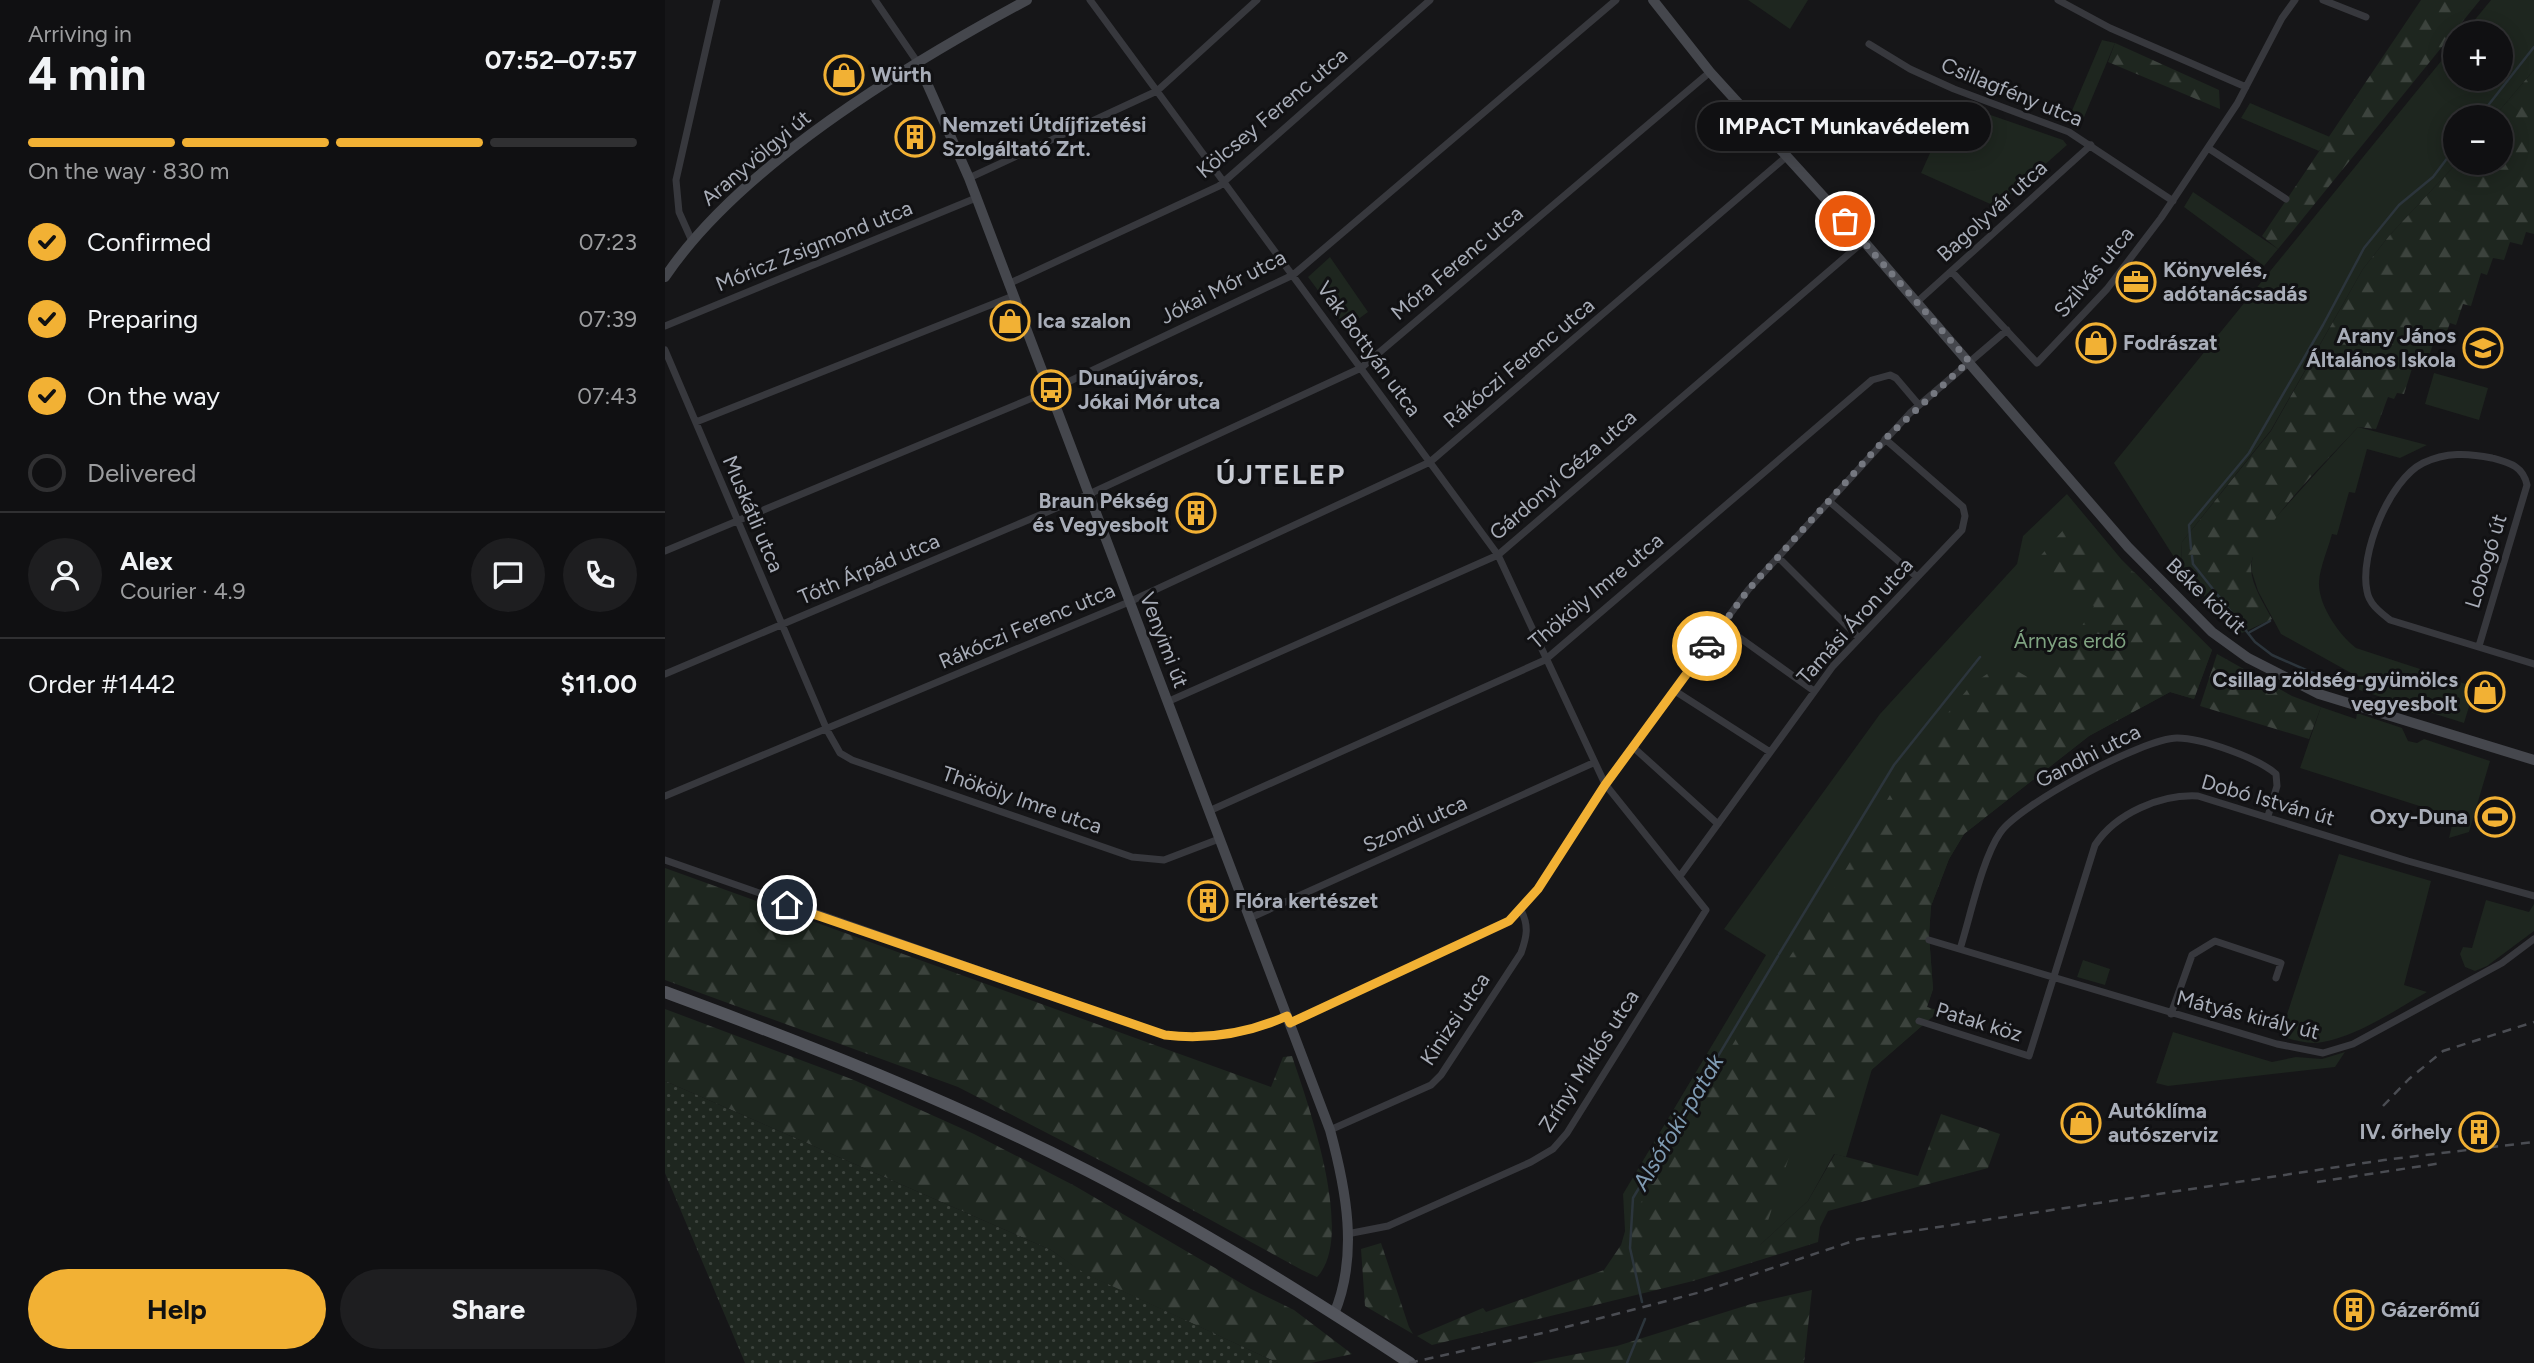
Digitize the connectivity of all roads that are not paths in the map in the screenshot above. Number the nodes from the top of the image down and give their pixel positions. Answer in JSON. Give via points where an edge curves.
{"nodes":[{"id":1,"x":717,"y":0,"type":"edge"},
{"id":2,"x":875,"y":0,"type":"edge"},
{"id":3,"x":1027,"y":0,"type":"edge"},
{"id":4,"x":1090,"y":0,"type":"edge"},
{"id":5,"x":1257,"y":0,"type":"edge"},
{"id":6,"x":1430,"y":0,"type":"edge"},
{"id":7,"x":1616,"y":0,"type":"edge"},
{"id":8,"x":1653,"y":0,"type":"edge"},
{"id":9,"x":2058,"y":0,"type":"edge"},
{"id":10,"x":2284,"y":0,"type":"edge"},
{"id":11,"x":2295,"y":0,"type":"edge"},
{"id":12,"x":2323,"y":0,"type":"edge"},
{"id":13,"x":2366,"y":17,"type":"dead end"},
{"id":14,"x":2282,"y":18,"type":"junction"},
{"id":15,"x":1869,"y":44,"type":"dead end"},
{"id":16,"x":918,"y":63,"type":"junction"},
{"id":17,"x":1710,"y":72,"type":"junction"},
{"id":18,"x":2246,"y":87,"type":"junction"},
{"id":19,"x":1157,"y":91,"type":"junction"},
{"id":20,"x":2091,"y":145,"type":"junction"},
{"id":21,"x":2208,"y":148,"type":"junction"},
{"id":22,"x":1786,"y":157,"type":"junction"},
{"id":23,"x":969,"y":178,"type":"junction"},
{"id":24,"x":1224,"y":182,"type":"junction"},
{"id":25,"x":976,"y":198,"type":"junction"},
{"id":26,"x":2286,"y":199,"type":"dead end"},
{"id":27,"x":2173,"y":201,"type":"junction"},
{"id":28,"x":692,"y":241,"type":"junction"},
{"id":29,"x":1864,"y":242,"type":"junction"},
{"id":30,"x":1952,"y":272,"type":"junction"},
{"id":31,"x":1293,"y":275,"type":"junction"},
{"id":32,"x":665,"y":276,"type":"edge"},
{"id":33,"x":1008,"y":284,"type":"junction"},
{"id":34,"x":1013,"y":296,"type":"junction"},
{"id":35,"x":1917,"y":302,"type":"junction"},
{"id":36,"x":665,"y":326,"type":"edge"},
{"id":37,"x":2007,"y":330,"type":"junction"},
{"id":38,"x":665,"y":351,"type":"edge"},
{"id":39,"x":1969,"y":361,"type":"junction"},
{"id":40,"x":1361,"y":368,"type":"junction"},
{"id":41,"x":1049,"y":391,"type":"junction"},
{"id":42,"x":1919,"y":405,"type":"junction"},
{"id":43,"x":696,"y":422,"type":"junction"},
{"id":44,"x":1885,"y":439,"type":"junction"},
{"id":45,"x":1430,"y":462,"type":"junction"},
{"id":46,"x":1087,"y":495,"type":"junction"},
{"id":47,"x":1830,"y":502,"type":"junction"},
{"id":48,"x":737,"y":520,"type":"junction"},
{"id":49,"x":665,"y":551,"type":"edge"},
{"id":50,"x":1497,"y":555,"type":"junction"},
{"id":51,"x":1779,"y":558,"type":"junction"},
{"id":52,"x":1916,"y":577,"type":"junction"},
{"id":53,"x":1129,"y":602,"type":"junction"},
{"id":54,"x":781,"y":625,"type":"junction"},
{"id":55,"x":1722,"y":625,"type":"junction"},
{"id":56,"x":1859,"y":638,"type":"junction"},
{"id":57,"x":2479,"y":646,"type":"junction"},
{"id":58,"x":1545,"y":660,"type":"junction"},
{"id":59,"x":2534,"y":664,"type":"edge"},
{"id":60,"x":665,"y":674,"type":"edge"},
{"id":61,"x":1675,"y":691,"type":"junction"},
{"id":62,"x":1814,"y":691,"type":"junction"},
{"id":63,"x":1167,"y":702,"type":"junction"},
{"id":64,"x":827,"y":730,"type":"junction"},
{"id":65,"x":1633,"y":747,"type":"junction"},
{"id":66,"x":1770,"y":751,"type":"junction"},
{"id":67,"x":2534,"y":760,"type":"edge"},
{"id":68,"x":1593,"y":763,"type":"junction"},
{"id":69,"x":1605,"y":785,"type":"junction"},
{"id":70,"x":665,"y":796,"type":"edge"},
{"id":71,"x":1209,"y":811,"type":"junction"},
{"id":72,"x":2268,"y":816,"type":"junction"},
{"id":73,"x":1717,"y":824,"type":"junction"},
{"id":74,"x":1219,"y":839,"type":"junction"},
{"id":75,"x":665,"y":860,"type":"edge"},
{"id":76,"x":1680,"y":876,"type":"junction"},
{"id":77,"x":2534,"y":896,"type":"edge"},
{"id":78,"x":1521,"y":909,"type":"junction"},
{"id":79,"x":1706,"y":910,"type":"joint"},
{"id":80,"x":1250,"y":918,"type":"junction"},
{"id":81,"x":2534,"y":939,"type":"edge"},
{"id":82,"x":1929,"y":940,"type":"dead end"},
{"id":83,"x":1960,"y":949,"type":"junction"},
{"id":84,"x":2054,"y":978,"type":"junction"},
{"id":85,"x":2276,"y":978,"type":"dead end"},
{"id":86,"x":665,"y":992,"type":"edge"},
{"id":87,"x":2171,"y":1014,"type":"junction"},
{"id":88,"x":1289,"y":1019,"type":"junction"},
{"id":89,"x":1919,"y":1021,"type":"dead end"},
{"id":90,"x":2029,"y":1056,"type":"joint"},
{"id":91,"x":1330,"y":1130,"type":"junction"},
{"id":92,"x":1347,"y":1234,"type":"junction"},
{"id":93,"x":1334,"y":1314,"type":"junction"},
{"id":94,"x":1410,"y":1363,"type":"edge"}],
"edges":[{"from":1,"to":28,"type":"street","via":[[676,180],[678,212]]},
{"from":2,"to":16,"type":"street","name":"Venyimi út"},
{"from":3,"to":16,"type":"street","name":"Aranyvölgyi út"},
{"from":4,"to":19,"type":"street","name":"Vak Bottyán utca"},
{"from":5,"to":19,"type":"street"},
{"from":6,"to":24,"type":"street","name":"Kölcsey Ferenc utca"},
{"from":7,"to":31,"type":"street","name":"Jókai Mór utca"},
{"from":8,"to":17,"type":"street","name":"Béke körút"},
{"from":9,"to":18,"type":"street","via":[[2109,28]]},
{"from":10,"to":14,"type":"street"},
{"from":11,"to":14,"type":"street"},
{"from":12,"to":13,"type":"street"},
{"from":14,"to":18,"type":"street","name":"Szilvás utca"},
{"from":15,"to":20,"type":"street","name":"Csillagfény utca","via":[[1930,78],[2069,132]]},
{"from":16,"to":23,"type":"street","name":"Venyimi út"},
{"from":16,"to":28,"type":"street","name":"Aranyvölgyi út","via":[[781,159]]},
{"from":17,"to":22,"type":"street","name":"Béke körút"},
{"from":17,"to":40,"type":"street","name":"Móra Ferenc utca"},
{"from":18,"to":21,"type":"street","name":"Szilvás utca"},
{"from":19,"to":23,"type":"street"},
{"from":19,"to":24,"type":"street","name":"Vak Bottyán utca"},
{"from":20,"to":27,"type":"street","name":"Csillagfény utca"},
{"from":20,"to":30,"type":"street","name":"Bagolyvár utca"},
{"from":21,"to":26,"type":"street"},
{"from":21,"to":27,"type":"street","name":"Szilvás utca"},
{"from":22,"to":29,"type":"street","name":"Béke körút"},
{"from":22,"to":45,"type":"street","name":"Rákóczi Ferenc utca"},
{"from":23,"to":25,"type":"street","name":"Venyimi út"},
{"from":24,"to":31,"type":"street","name":"Vak Bottyán utca"},
{"from":24,"to":33,"type":"street","name":"Kölcsey Ferenc utca"},
{"from":25,"to":33,"type":"street","name":"Venyimi út"},
{"from":25,"to":36,"type":"street","name":"Móricz Zsigmond utca"},
{"from":27,"to":37,"type":"street","name":"Szilvás utca","via":[[2107,289],[2037,363]]},
{"from":28,"to":32,"type":"street","name":"Aranyvölgyi út"},
{"from":29,"to":35,"type":"street","name":"Béke körút"},
{"from":29,"to":50,"type":"street","name":"Gárdonyi Géza utca"},
{"from":30,"to":35,"type":"street","name":"Bagolyvár utca"},
{"from":30,"to":37,"type":"street"},
{"from":31,"to":40,"type":"street","name":"Vak Bottyán utca"},
{"from":31,"to":41,"type":"street","name":"Jókai Mór utca"},
{"from":33,"to":34,"type":"street","name":"Venyimi út"},
{"from":34,"to":41,"type":"street","name":"Venyimi út"},
{"from":34,"to":43,"type":"street"},
{"from":35,"to":39,"type":"street","name":"Béke körút"},
{"from":37,"to":39,"type":"street"},
{"from":38,"to":43,"type":"street","name":"Muskátli utca"},
{"from":39,"to":42,"type":"street"},
{"from":39,"to":67,"type":"street","name":"Béke körút","via":[[2163,585],[2190,614],[2239,653],[2319,694]]},
{"from":40,"to":45,"type":"street","name":"Vak Bottyán utca"},
{"from":40,"to":46,"type":"street","name":"Móra Ferenc utca"},
{"from":41,"to":46,"type":"street","name":"Venyimi út"},
{"from":41,"to":48,"type":"street","name":"Jókai Mór utca"},
{"from":42,"to":44,"type":"street"},
{"from":42,"to":58,"type":"street","name":"Thököly Imre utca","via":[[1896,378],[1885,375],[1872,380]]},
{"from":43,"to":48,"type":"street","name":"Muskátli utca"},
{"from":44,"to":47,"type":"street"},
{"from":44,"to":52,"type":"street","name":"Tamási Áron utca","via":[[1965,512],[1962,530]]},
{"from":45,"to":50,"type":"street","name":"Vak Bottyán utca"},
{"from":45,"to":53,"type":"street","name":"Rákóczi Ferenc utca"},
{"from":46,"to":53,"type":"street","name":"Venyimi út"},
{"from":46,"to":54,"type":"street","name":"Tóth Árpád utca"},
{"from":47,"to":51,"type":"street"},
{"from":47,"to":52,"type":"street"},
{"from":48,"to":49,"type":"street","name":"Jókai Mór utca"},
{"from":48,"to":54,"type":"street","name":"Muskátli utca"},
{"from":50,"to":58,"type":"street","name":"Vak Bottyán utca"},
{"from":50,"to":63,"type":"street","name":"Gárdonyi Géza utca"},
{"from":51,"to":55,"type":"street"},
{"from":51,"to":56,"type":"street"},
{"from":52,"to":56,"type":"street","name":"Tamási Áron utca"},
{"from":53,"to":63,"type":"street","name":"Venyimi út"},
{"from":53,"to":64,"type":"street","name":"Rákóczi Ferenc utca"},
{"from":54,"to":60,"type":"street","name":"Tóth Árpád utca"},
{"from":54,"to":64,"type":"street","name":"Muskátli utca"},
{"from":55,"to":61,"type":"street"},
{"from":55,"to":62,"type":"street"},
{"from":56,"to":62,"type":"street","name":"Tamási Áron utca"},
{"from":57,"to":57,"type":"street","name":"Lobogó út","via":[[2527,485],[2517,466],[2469,453],[2421,464],[2400,482],[2385,505],[2365,571],[2367,593],[2389,620]]},
{"from":57,"to":59,"type":"street"},
{"from":58,"to":68,"type":"street","name":"Vak Bottyán utca"},
{"from":58,"to":71,"type":"street","name":"Thököly Imre utca"},
{"from":61,"to":65,"type":"street"},
{"from":61,"to":66,"type":"street"},
{"from":62,"to":66,"type":"street","name":"Tamási Áron utca"},
{"from":63,"to":71,"type":"street","name":"Venyimi út"},
{"from":64,"to":70,"type":"street","name":"Rákóczi Ferenc utca"},
{"from":64,"to":74,"type":"street","name":"Thököly Imre utca","via":[[840,753],[852,760],[1132,858],[1164,860]]},
{"from":65,"to":69,"type":"street"},
{"from":65,"to":73,"type":"street"},
{"from":66,"to":73,"type":"street","name":"Tamási Áron utca"},
{"from":68,"to":69,"type":"street","name":"Vak Bottyán utca"},
{"from":68,"to":80,"type":"street","name":"Szondi utca"},
{"from":69,"to":76,"type":"street","name":"Vak Bottyán utca"},
{"from":69,"to":78,"type":"street"},
{"from":71,"to":74,"type":"street","name":"Venyimi út"},
{"from":72,"to":77,"type":"street","name":"Dobó István út"},
{"from":72,"to":83,"type":"street","name":"Gandhi utca","via":[[2276,774],[2263,763],[2186,739],[2144,745],[2042,799],[2007,824],[1993,844]]},
{"from":72,"to":84,"type":"street","name":"Dobó István út","via":[[2185,795],[2158,800],[2113,826],[2091,855]]},
{"from":73,"to":76,"type":"street","name":"Tamási Áron utca"},
{"from":74,"to":80,"type":"street","name":"Venyimi út"},
{"from":75,"to":88,"type":"street","via":[[1165,1035],[1194,1037],[1257,1030]]},
{"from":76,"to":79,"type":"street","name":"Vak Bottyán utca"},
{"from":78,"to":88,"type":"street","via":[[1509,921]]},
{"from":78,"to":91,"type":"street","name":"Kinizsi utca","via":[[1527,938],[1521,953],[1441,1075],[1431,1085]]},
{"from":79,"to":92,"type":"street","name":"Zrínyi Miklós utca","via":[[1553,1149],[1388,1226]]},
{"from":80,"to":88,"type":"street","name":"Venyimi út"},
{"from":81,"to":87,"type":"street","name":"Mátyás király út","via":[[2502,963],[2415,1011],[2353,1044],[2323,1053],[2301,1051]]},
{"from":82,"to":83,"type":"street"},
{"from":83,"to":84,"type":"street"},
{"from":84,"to":87,"type":"street","name":"Mátyás király út"},
{"from":84,"to":90,"type":"street","name":"Dobó István út"},
{"from":85,"to":87,"type":"street","via":[[2281,962],[2215,941],[2192,955]]},
{"from":86,"to":93,"type":"main road","via":[[809,1045],[985,1121],[1152,1205]]},
{"from":88,"to":91,"type":"street","name":"Venyimi út"},
{"from":89,"to":90,"type":"street","name":"Patak köz"},
{"from":91,"to":92,"type":"street","name":"Venyimi út","via":[[1342,1176]]},
{"from":92,"to":93,"type":"street","name":"Venyimi út","via":[[1343,1289]]},
{"from":93,"to":94,"type":"main road"}]}
